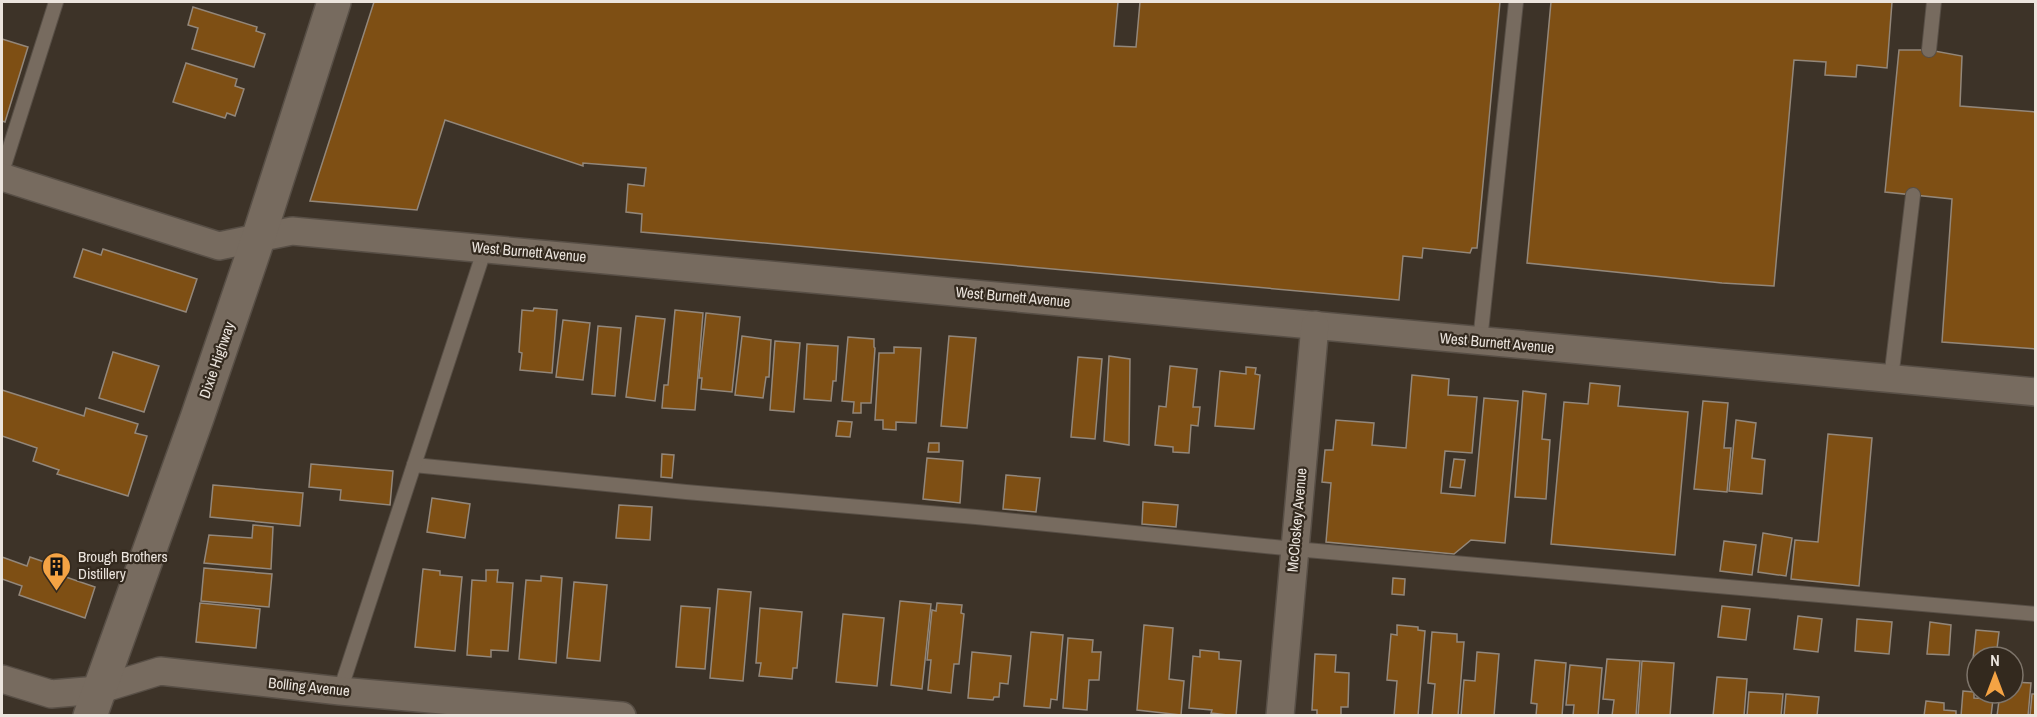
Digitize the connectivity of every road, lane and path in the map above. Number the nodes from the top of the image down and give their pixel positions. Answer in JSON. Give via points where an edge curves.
{"nodes":[{"id":1,"x":56,"y":2,"type":"edge"},
{"id":2,"x":334,"y":2,"type":"edge"},
{"id":3,"x":1516,"y":2,"type":"edge"},
{"id":4,"x":1934,"y":2,"type":"edge"},
{"id":5,"x":1929,"y":50,"type":"dead end"},
{"id":6,"x":2,"y":172,"type":"edge"},
{"id":7,"x":2,"y":177,"type":"edge"},
{"id":8,"x":1913,"y":195,"type":"dead end"},
{"id":9,"x":258,"y":238,"type":"junction"},
{"id":10,"x":485,"y":248,"type":"junction"},
{"id":11,"x":1315,"y":325,"type":"junction"},
{"id":12,"x":1479,"y":341,"type":"junction"},
{"id":13,"x":1891,"y":379,"type":"junction"},
{"id":14,"x":2036,"y":392,"type":"edge"},
{"id":15,"x":414,"y":465,"type":"junction"},
{"id":16,"x":1295,"y":549,"type":"junction"},
{"id":17,"x":2036,"y":614,"type":"edge"},
{"id":18,"x":2,"y":679,"type":"edge"},
{"id":19,"x":340,"y":691,"type":"junction"},
{"id":20,"x":94,"y":703,"type":"edge"},
{"id":21,"x":565,"y":713,"type":"edge"},
{"id":22,"x":622,"y":716,"type":"edge"},
{"id":23,"x":1280,"y":716,"type":"edge"}],
"edges":[{"from":1,"to":6,"type":"lane"},
{"from":2,"to":9,"type":"street","name":"Dixie Highway"},
{"from":3,"to":12,"type":"lane"},
{"from":4,"to":5,"type":"lane"},
{"from":7,"to":9,"type":"street","name":"West Burnett Avenue","via":[[219,246]]},
{"from":8,"to":13,"type":"lane"},
{"from":9,"to":10,"type":"street","name":"West Burnett Avenue","via":[[292,231]]},
{"from":9,"to":20,"type":"street","name":"Dixie Highway"},
{"from":10,"to":11,"type":"street","name":"West Burnett Avenue"},
{"from":10,"to":15,"type":"lane"},
{"from":11,"to":12,"type":"street","name":"West Burnett Avenue"},
{"from":11,"to":16,"type":"street","name":"McCloskey Avenue"},
{"from":12,"to":13,"type":"street","name":"West Burnett Avenue"},
{"from":13,"to":14,"type":"street","name":"West Burnett Avenue"},
{"from":15,"to":16,"type":"lane"},
{"from":15,"to":19,"type":"lane"},
{"from":16,"to":17,"type":"lane"},
{"from":16,"to":23,"type":"street","name":"McCloskey Avenue"},
{"from":18,"to":20,"type":"street","name":"Bolling Avenue"},
{"from":19,"to":20,"type":"street","name":"Bolling Avenue","via":[[160,671]]},
{"from":19,"to":21,"type":"street","name":"Bolling Avenue"},
{"from":21,"to":22,"type":"street","name":"Bolling Avenue"}]}
